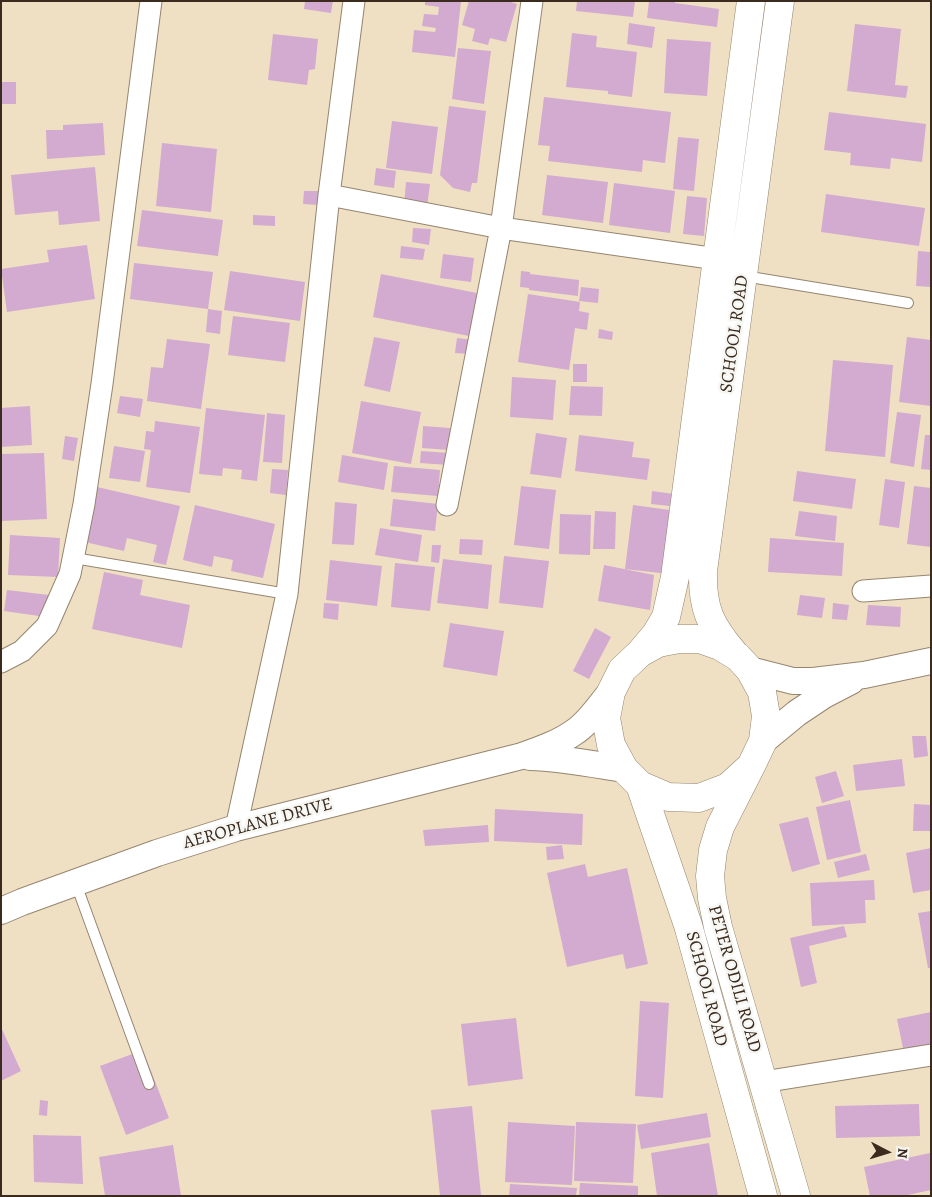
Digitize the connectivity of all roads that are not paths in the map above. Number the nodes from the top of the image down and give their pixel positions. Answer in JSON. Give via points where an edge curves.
{"nodes":[{"id":1,"x":151,"y":1,"type":"edge"},
{"id":2,"x":354,"y":1,"type":"edge"},
{"id":3,"x":532,"y":1,"type":"edge"},
{"id":4,"x":751,"y":1,"type":"edge"},
{"id":5,"x":780,"y":1,"type":"edge"},
{"id":6,"x":329,"y":194,"type":"junction"},
{"id":7,"x":501,"y":228,"type":"junction"},
{"id":8,"x":717,"y":259,"type":"junction"},
{"id":9,"x":743,"y":276,"type":"junction"},
{"id":10,"x":908,"y":304,"type":"dead end"},
{"id":11,"x":447,"y":505,"type":"dead end"},
{"id":12,"x":80,"y":559,"type":"dead end"},
{"id":13,"x":931,"y":586,"type":"edge"},
{"id":14,"x":863,"y":592,"type":"dead end"},
{"id":15,"x":287,"y":594,"type":"junction"},
{"id":16,"x":640,"y":653,"type":"junction"},
{"id":17,"x":931,"y":660,"type":"edge"},
{"id":18,"x":1,"y":662,"type":"edge"},
{"id":19,"x":744,"y":664,"type":"junction"},
{"id":20,"x":864,"y":675,"type":"junction"},
{"id":21,"x":611,"y":692,"type":"junction"},
{"id":22,"x":763,"y":741,"type":"junction"},
{"id":23,"x":522,"y":756,"type":"junction"},
{"id":24,"x":750,"y":766,"type":"junction"},
{"id":25,"x":632,"y":777,"type":"junction"},
{"id":26,"x":236,"y":828,"type":"junction"},
{"id":27,"x":76,"y":883,"type":"junction"},
{"id":28,"x":1,"y":911,"type":"edge"},
{"id":29,"x":931,"y":1055,"type":"edge"},
{"id":30,"x":763,"y":1082,"type":"junction"},
{"id":31,"x":149,"y":1084,"type":"dead end"},
{"id":32,"x":762,"y":1196,"type":"edge"},
{"id":33,"x":796,"y":1196,"type":"edge"}],
"edges":[{"from":1,"to":18,"type":"street","via":[[102,384],[70,574],[47,626],[22,651]]},
{"from":2,"to":6,"type":"street"},
{"from":3,"to":7,"type":"street"},
{"from":4,"to":8,"type":"main road","name":"SCHOOL ROAD"},
{"from":5,"to":9,"type":"main road","name":"SCHOOL ROAD"},
{"from":6,"to":7,"type":"street"},
{"from":6,"to":15,"type":"street"},
{"from":7,"to":8,"type":"street"},
{"from":7,"to":11,"type":"street"},
{"from":8,"to":16,"type":"main road","name":"SCHOOL ROAD","via":[[672,591],[666,617]]},
{"from":9,"to":10,"type":"lane"},
{"from":9,"to":19,"type":"main road","name":"SCHOOL ROAD","via":[[702,588],[712,622]]},
{"from":12,"to":15,"type":"lane"},
{"from":13,"to":14,"type":"street"},
{"from":15,"to":26,"type":"street"},
{"from":16,"to":19,"type":"main road","via":[[658,643],[679,638],[700,639],[720,646]]},
{"from":16,"to":21,"type":"main road","via":[[622,670]]},
{"from":17,"to":20,"type":"street"},
{"from":19,"to":20,"type":"street","via":[[793,681]]},
{"from":19,"to":22,"type":"main road","via":[[762,692],[766,716]]},
{"from":20,"to":22,"type":"street","via":[[824,695]]},
{"from":21,"to":23,"type":"street","via":[[574,733]]},
{"from":21,"to":25,"type":"main road","via":[[606,718],[611,745]]},
{"from":22,"to":24,"type":"main road"},
{"from":23,"to":25,"type":"street","via":[[581,761]]},
{"from":23,"to":26,"type":"street","name":"AEROPLANE DRIVE"},
{"from":24,"to":25,"type":"main road","via":[[728,787],[699,798],[668,797]]},
{"from":24,"to":30,"type":"main road","name":"PETER ODILI ROAD","via":[[720,827],[710,876],[718,927]]},
{"from":25,"to":32,"type":"main road","name":"SCHOOL ROAD","via":[[688,925]]},
{"from":26,"to":27,"type":"street","name":"AEROPLANE DRIVE"},
{"from":27,"to":28,"type":"street","name":"AEROPLANE DRIVE"},
{"from":27,"to":31,"type":"lane"},
{"from":29,"to":30,"type":"street"},
{"from":30,"to":33,"type":"main road","name":"PETER ODILI ROAD"}]}
